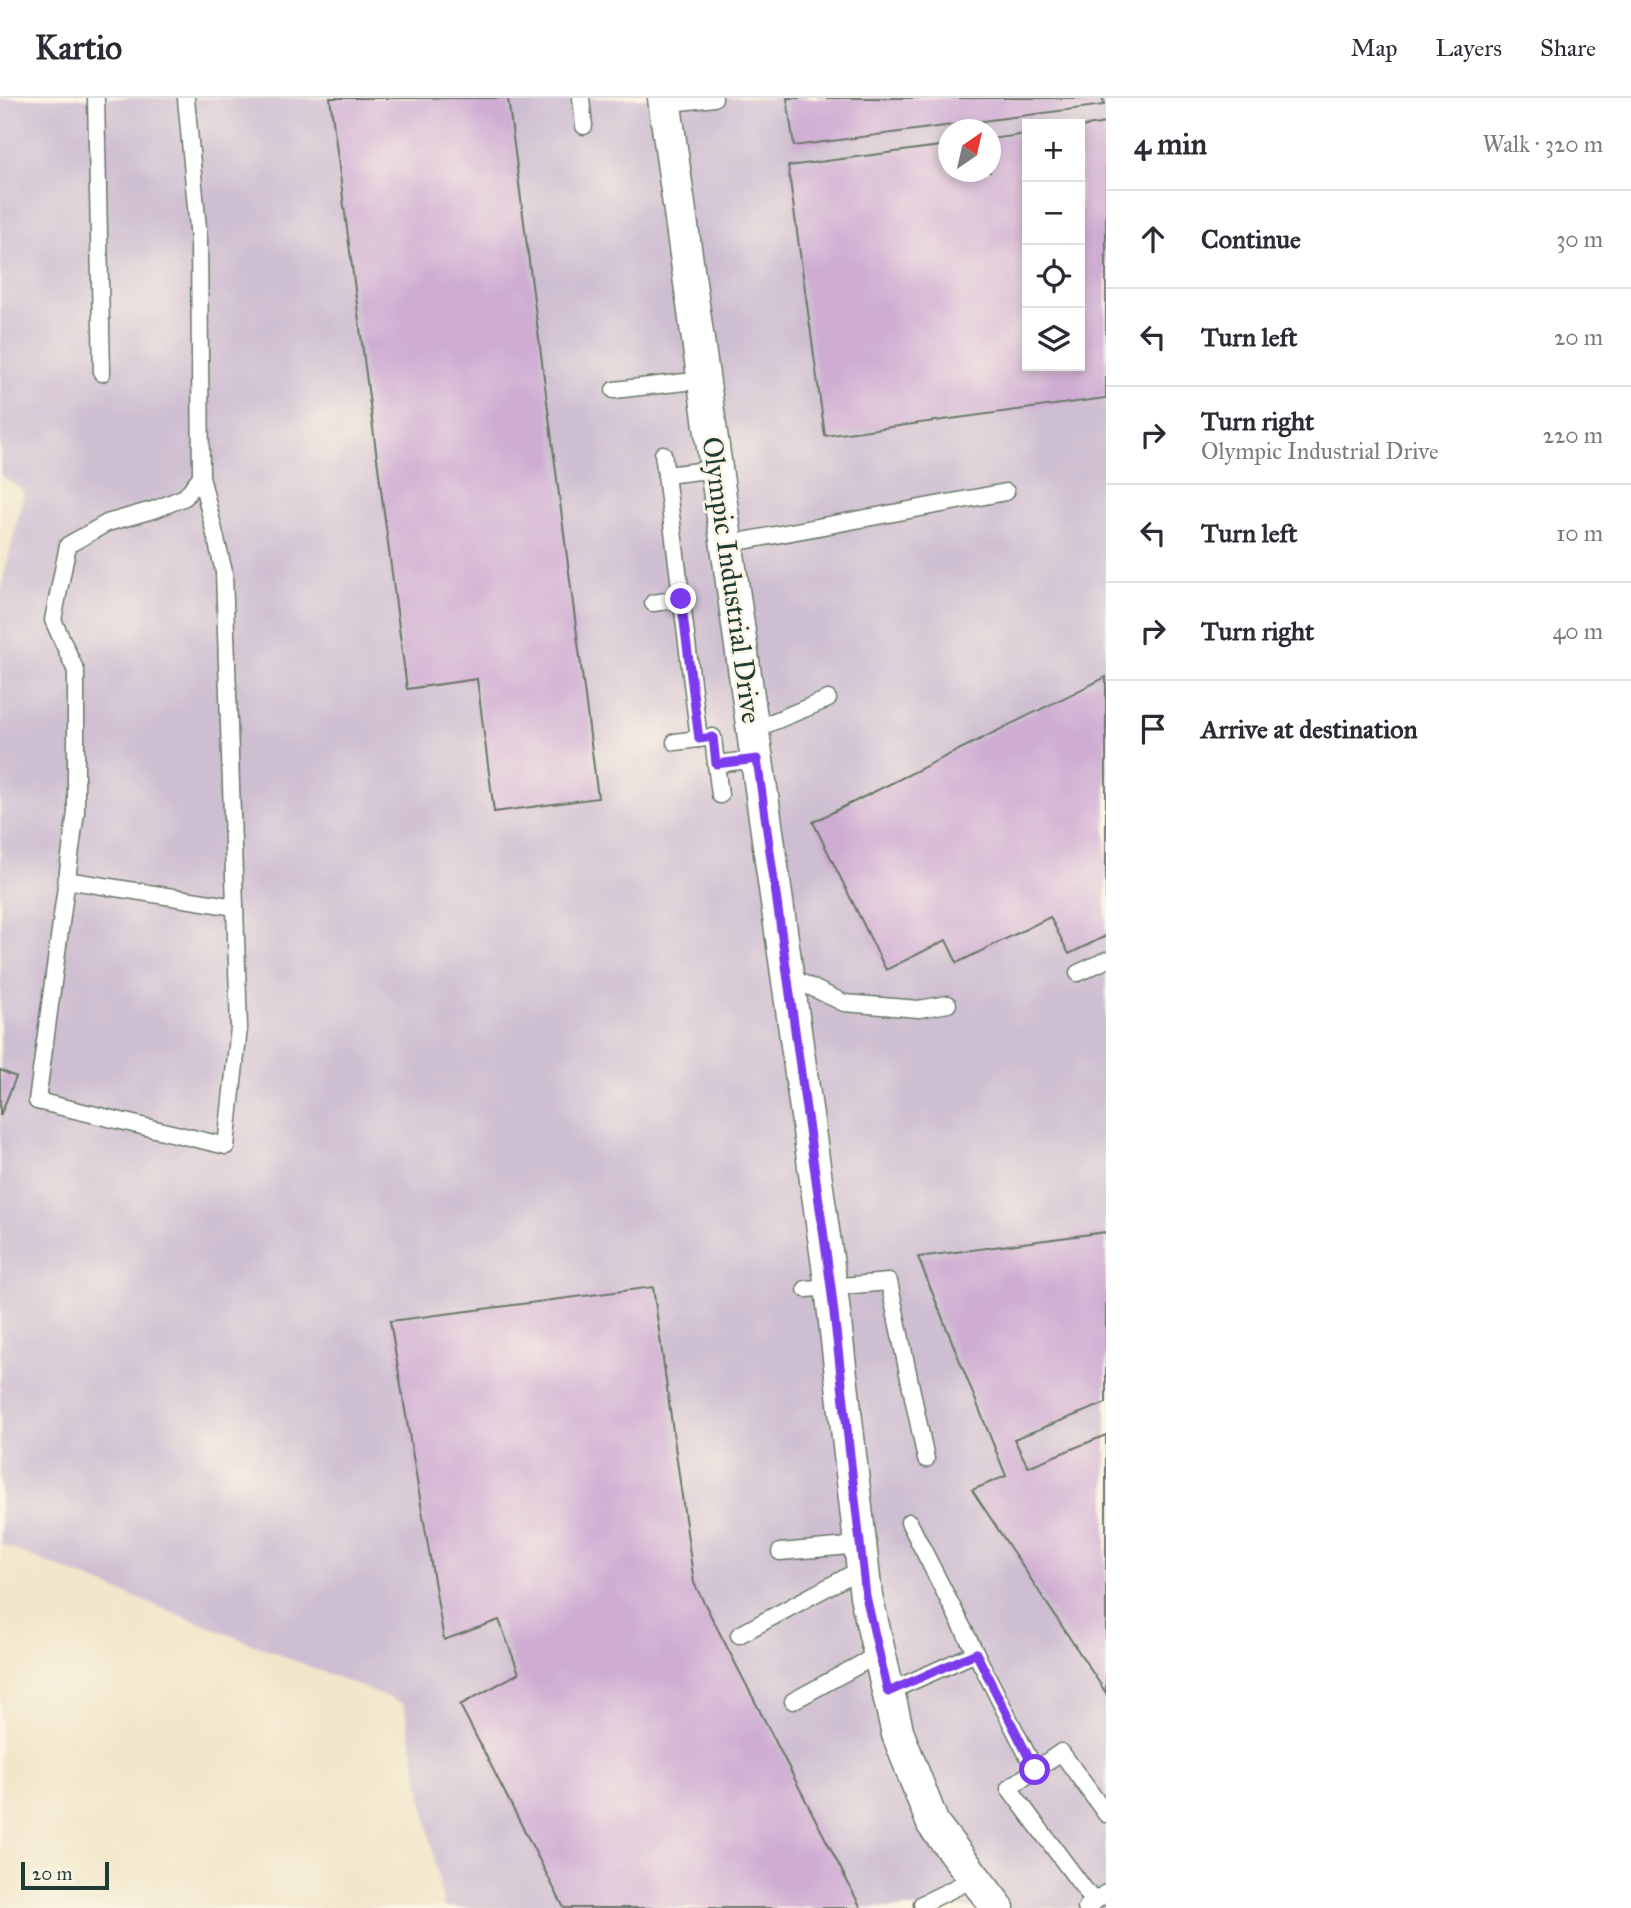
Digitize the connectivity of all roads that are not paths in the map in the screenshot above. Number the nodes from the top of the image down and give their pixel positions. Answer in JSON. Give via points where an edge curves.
{"nodes":[{"id":1,"x":96,"y":98,"type":"edge"},
{"id":2,"x":186,"y":98,"type":"edge"},
{"id":3,"x":581,"y":98,"type":"edge"},
{"id":4,"x":714,"y":98,"type":"edge"},
{"id":5,"x":664,"y":101,"type":"edge"},
{"id":6,"x":584,"y":126,"type":"dead end"},
{"id":7,"x":102,"y":373,"type":"dead end"},
{"id":8,"x":704,"y":380,"type":"junction"},
{"id":9,"x":614,"y":390,"type":"dead end"},
{"id":10,"x":663,"y":454,"type":"dead end"},
{"id":11,"x":716,"y":469,"type":"junction"},
{"id":12,"x":666,"y":475,"type":"junction"},
{"id":13,"x":201,"y":476,"type":"junction"},
{"id":14,"x":1006,"y":492,"type":"dead end"},
{"id":15,"x":727,"y":544,"type":"junction"},
{"id":16,"x":681,"y":599,"type":"junction"},
{"id":17,"x":653,"y":603,"type":"dead end"},
{"id":18,"x":828,"y":699,"type":"dead end"},
{"id":19,"x":699,"y":739,"type":"junction"},
{"id":20,"x":675,"y":742,"type":"dead end"},
{"id":21,"x":755,"y":744,"type":"junction"},
{"id":22,"x":716,"y":764,"type":"junction"},
{"id":23,"x":720,"y":795,"type":"dead end"},
{"id":24,"x":66,"y":880,"type":"junction"},
{"id":25,"x":235,"y":907,"type":"junction"},
{"id":26,"x":1106,"y":960,"type":"edge"},
{"id":27,"x":1078,"y":972,"type":"dead end"},
{"id":28,"x":788,"y":976,"type":"junction"},
{"id":29,"x":948,"y":1004,"type":"dead end"},
{"id":30,"x":819,"y":1288,"type":"junction"},
{"id":31,"x":926,"y":1459,"type":"dead end"},
{"id":32,"x":909,"y":1522,"type":"dead end"},
{"id":33,"x":780,"y":1552,"type":"dead end"},
{"id":34,"x":862,"y":1557,"type":"junction"},
{"id":35,"x":739,"y":1635,"type":"dead end"},
{"id":36,"x":976,"y":1653,"type":"junction"},
{"id":37,"x":880,"y":1654,"type":"junction"},
{"id":38,"x":888,"y":1692,"type":"junction"},
{"id":39,"x":793,"y":1702,"type":"dead end"},
{"id":40,"x":1035,"y":1770,"type":"junction"},
{"id":41,"x":1106,"y":1814,"type":"edge"},
{"id":42,"x":975,"y":1878,"type":"junction"},
{"id":43,"x":1095,"y":1901,"type":"edge"},
{"id":44,"x":925,"y":1908,"type":"edge"},
{"id":45,"x":998,"y":1908,"type":"edge"}],
"edges":[{"from":1,"to":7,"type":"lane"},
{"from":2,"to":13,"type":"lane","via":[[199,240]]},
{"from":3,"to":6,"type":"lane"},
{"from":4,"to":5,"type":"lane"},
{"from":5,"to":8,"type":"street","name":"Olympic Industrial Drive"},
{"from":8,"to":9,"type":"lane"},
{"from":8,"to":11,"type":"street","name":"Olympic Industrial Drive"},
{"from":10,"to":12,"type":"lane"},
{"from":11,"to":12,"type":"lane"},
{"from":11,"to":15,"type":"street","name":"Olympic Industrial Drive"},
{"from":12,"to":16,"type":"lane"},
{"from":13,"to":24,"type":"lane","via":[[185,497],[107,523],[68,545],[53,620],[76,671],[76,812]]},
{"from":13,"to":25,"type":"lane","via":[[224,572]]},
{"from":14,"to":15,"type":"lane"},
{"from":15,"to":21,"type":"street","name":"Olympic Industrial Drive"},
{"from":16,"to":17,"type":"lane"},
{"from":16,"to":19,"type":"lane"},
{"from":18,"to":21,"type":"lane"},
{"from":19,"to":20,"type":"lane"},
{"from":19,"to":22,"type":"lane","via":[[713,737]]},
{"from":21,"to":22,"type":"lane"},
{"from":21,"to":28,"type":"street","name":"Olympic Industrial Drive"},
{"from":22,"to":23,"type":"lane"},
{"from":24,"to":25,"type":"lane"},
{"from":24,"to":25,"type":"lane","via":[[37,1101],[226,1146],[239,1028]]},
{"from":26,"to":27,"type":"lane"},
{"from":28,"to":29,"type":"lane","via":[[844,1003],[919,1009]]},
{"from":28,"to":30,"type":"street","name":"Olympic Industrial Drive"},
{"from":30,"to":31,"type":"lane","via":[[889,1282]]},
{"from":30,"to":34,"type":"street","name":"Olympic Industrial Drive"},
{"from":32,"to":36,"type":"lane"},
{"from":33,"to":34,"type":"lane"},
{"from":34,"to":35,"type":"lane"},
{"from":34,"to":37,"type":"street","name":"Olympic Industrial Drive"},
{"from":36,"to":38,"type":"lane"},
{"from":36,"to":40,"type":"lane"},
{"from":37,"to":38,"type":"street","name":"Olympic Industrial Drive"},
{"from":37,"to":39,"type":"lane"},
{"from":38,"to":42,"type":"street","name":"Olympic Industrial Drive","via":[[898,1734],[933,1824]]},
{"from":40,"to":41,"type":"lane","via":[[1062,1752]]},
{"from":40,"to":43,"type":"lane","via":[[1009,1788]]},
{"from":42,"to":44,"type":"lane","via":[[922,1904]]},
{"from":42,"to":45,"type":"street","name":"Olympic Industrial Drive"}]}
